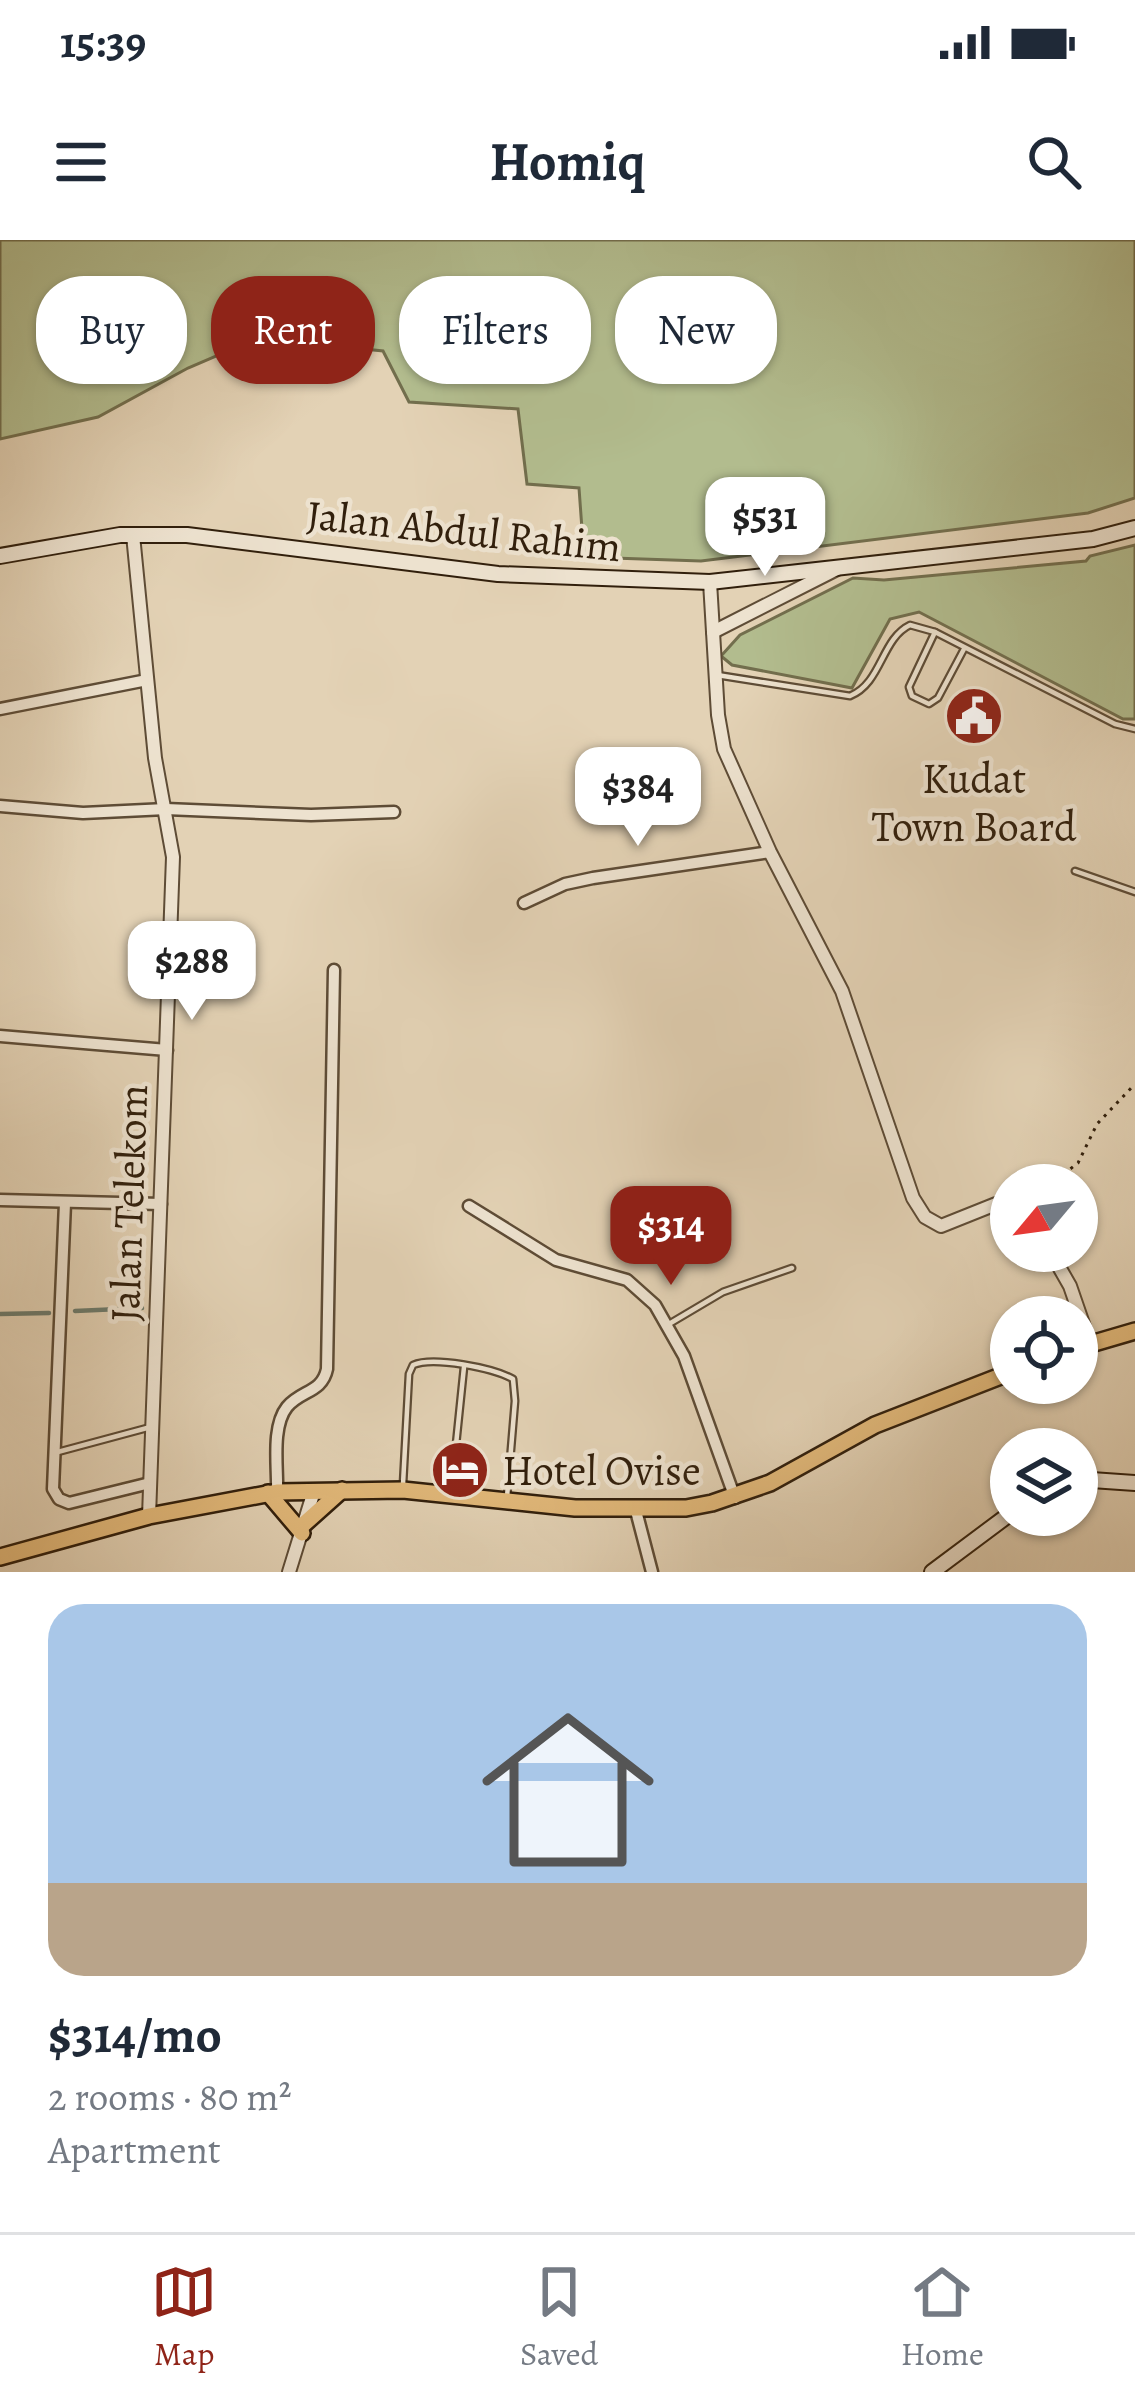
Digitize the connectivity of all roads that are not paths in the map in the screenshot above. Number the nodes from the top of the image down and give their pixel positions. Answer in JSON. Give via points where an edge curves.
{"nodes":[{"id":1,"x":1135,"y":528,"type":"edge"},
{"id":2,"x":133,"y":535,"type":"junction"},
{"id":3,"x":0,"y":556,"type":"edge"},
{"id":4,"x":838,"y":568,"type":"junction"},
{"id":5,"x":710,"y":582,"type":"junction"},
{"id":6,"x":712,"y":632,"type":"junction"},
{"id":7,"x":935,"y":632,"type":"junction"},
{"id":8,"x":964,"y":647,"type":"junction"},
{"id":9,"x":715,"y":675,"type":"junction"},
{"id":10,"x":147,"y":680,"type":"junction"},
{"id":11,"x":0,"y":709,"type":"edge"},
{"id":12,"x":1135,"y":729,"type":"edge"},
{"id":13,"x":0,"y":806,"type":"edge"},
{"id":14,"x":166,"y":808,"type":"junction"},
{"id":15,"x":394,"y":812,"type":"dead end"},
{"id":16,"x":770,"y":852,"type":"junction"},
{"id":17,"x":1075,"y":871,"type":"dead end"},
{"id":18,"x":1135,"y":892,"type":"edge"},
{"id":19,"x":524,"y":903,"type":"dead end"},
{"id":20,"x":334,"y":970,"type":"dead end"},
{"id":21,"x":0,"y":1036,"type":"edge"},
{"id":22,"x":167,"y":1050,"type":"junction"},
{"id":23,"x":0,"y":1200,"type":"edge"},
{"id":24,"x":65,"y":1203,"type":"junction"},
{"id":25,"x":161,"y":1204,"type":"junction"},
{"id":26,"x":469,"y":1206,"type":"dead end"},
{"id":27,"x":990,"y":1206,"type":"edge"},
{"id":28,"x":792,"y":1268,"type":"dead end"},
{"id":29,"x":669,"y":1324,"type":"junction"},
{"id":30,"x":1135,"y":1331,"type":"edge"},
{"id":31,"x":1098,"y":1342,"type":"edge"},
{"id":32,"x":464,"y":1367,"type":"junction"},
{"id":33,"x":990,"y":1380,"type":"edge"},
{"id":34,"x":152,"y":1427,"type":"junction"},
{"id":35,"x":54,"y":1453,"type":"junction"},
{"id":36,"x":1098,"y":1480,"type":"edge"},
{"id":37,"x":1135,"y":1483,"type":"edge"},
{"id":38,"x":150,"y":1484,"type":"junction"},
{"id":39,"x":342,"y":1490,"type":"junction"},
{"id":40,"x":403,"y":1490,"type":"junction"},
{"id":41,"x":314,"y":1491,"type":"junction"},
{"id":42,"x":273,"y":1492,"type":"junction"},
{"id":43,"x":451,"y":1495,"type":"junction"},
{"id":44,"x":735,"y":1498,"type":"junction"},
{"id":45,"x":507,"y":1502,"type":"junction"},
{"id":46,"x":635,"y":1507,"type":"junction"},
{"id":47,"x":149,"y":1516,"type":"junction"},
{"id":48,"x":303,"y":1529,"type":"junction"},
{"id":49,"x":990,"y":1529,"type":"edge"},
{"id":50,"x":0,"y":1557,"type":"edge"},
{"id":51,"x":289,"y":1572,"type":"edge"},
{"id":52,"x":652,"y":1572,"type":"edge"},
{"id":53,"x":932,"y":1572,"type":"edge"}],
"edges":[{"from":1,"to":4,"type":"main road","name":"Jalan Abdul Rahim"},
{"from":2,"to":3,"type":"main road","name":"Jalan Abdul Rahim"},
{"from":2,"to":5,"type":"main road","name":"Jalan Abdul Rahim","via":[[231,538],[498,574]]},
{"from":2,"to":10,"type":"street","name":"Jalan Telekom"},
{"from":4,"to":5,"type":"main road","name":"Jalan Abdul Rahim"},
{"from":4,"to":6,"type":"street"},
{"from":5,"to":6,"type":"street"},
{"from":6,"to":9,"type":"street"},
{"from":7,"to":8,"type":"lane"},
{"from":7,"to":8,"type":"lane","via":[[909,687],[920,701],[938,698]]},
{"from":7,"to":9,"type":"lane","via":[[901,629],[869,686],[850,696]]},
{"from":8,"to":12,"type":"lane"},
{"from":9,"to":16,"type":"street","via":[[724,749]]},
{"from":10,"to":11,"type":"street"},
{"from":10,"to":14,"type":"street","name":"Jalan Telekom"},
{"from":13,"to":14,"type":"street"},
{"from":14,"to":15,"type":"street"},
{"from":14,"to":22,"type":"street","name":"Jalan Telekom","via":[[173,888]]},
{"from":16,"to":19,"type":"street","via":[[565,884]]},
{"from":16,"to":27,"type":"street","via":[[842,991],[920,1209],[941,1226]]},
{"from":17,"to":18,"type":"lane"},
{"from":20,"to":42,"type":"street","via":[[327,1369],[321,1384],[284,1412]]},
{"from":21,"to":22,"type":"street"},
{"from":22,"to":25,"type":"street","name":"Jalan Telekom"},
{"from":23,"to":24,"type":"street"},
{"from":24,"to":25,"type":"street"},
{"from":24,"to":35,"type":"street"},
{"from":25,"to":34,"type":"street","name":"Jalan Telekom"},
{"from":26,"to":29,"type":"street","via":[[556,1260],[627,1280]]},
{"from":28,"to":29,"type":"lane","via":[[723,1292]]},
{"from":29,"to":44,"type":"street"},
{"from":30,"to":31,"type":"main road"},
{"from":32,"to":40,"type":"lane","via":[[413,1364]]},
{"from":32,"to":43,"type":"lane"},
{"from":32,"to":45,"type":"lane","via":[[507,1375],[515,1384]]},
{"from":33,"to":44,"type":"main road","via":[[875,1425]]},
{"from":34,"to":35,"type":"lane"},
{"from":34,"to":38,"type":"street","name":"Jalan Telekom"},
{"from":35,"to":38,"type":"street","via":[[53,1489],[62,1502]]},
{"from":36,"to":37,"type":"main road"},
{"from":38,"to":47,"type":"street","name":"Jalan Telekom"},
{"from":39,"to":40,"type":"main road"},
{"from":39,"to":41,"type":"main road"},
{"from":39,"to":48,"type":"main road"},
{"from":40,"to":43,"type":"main road"},
{"from":41,"to":42,"type":"main road"},
{"from":41,"to":48,"type":"street"},
{"from":42,"to":47,"type":"main road"},
{"from":42,"to":48,"type":"main road"},
{"from":43,"to":45,"type":"main road"},
{"from":44,"to":46,"type":"main road"},
{"from":45,"to":46,"type":"main road"},
{"from":46,"to":52,"type":"street"},
{"from":47,"to":50,"type":"main road"},
{"from":48,"to":51,"type":"street"},
{"from":49,"to":53,"type":"main road"}]}
